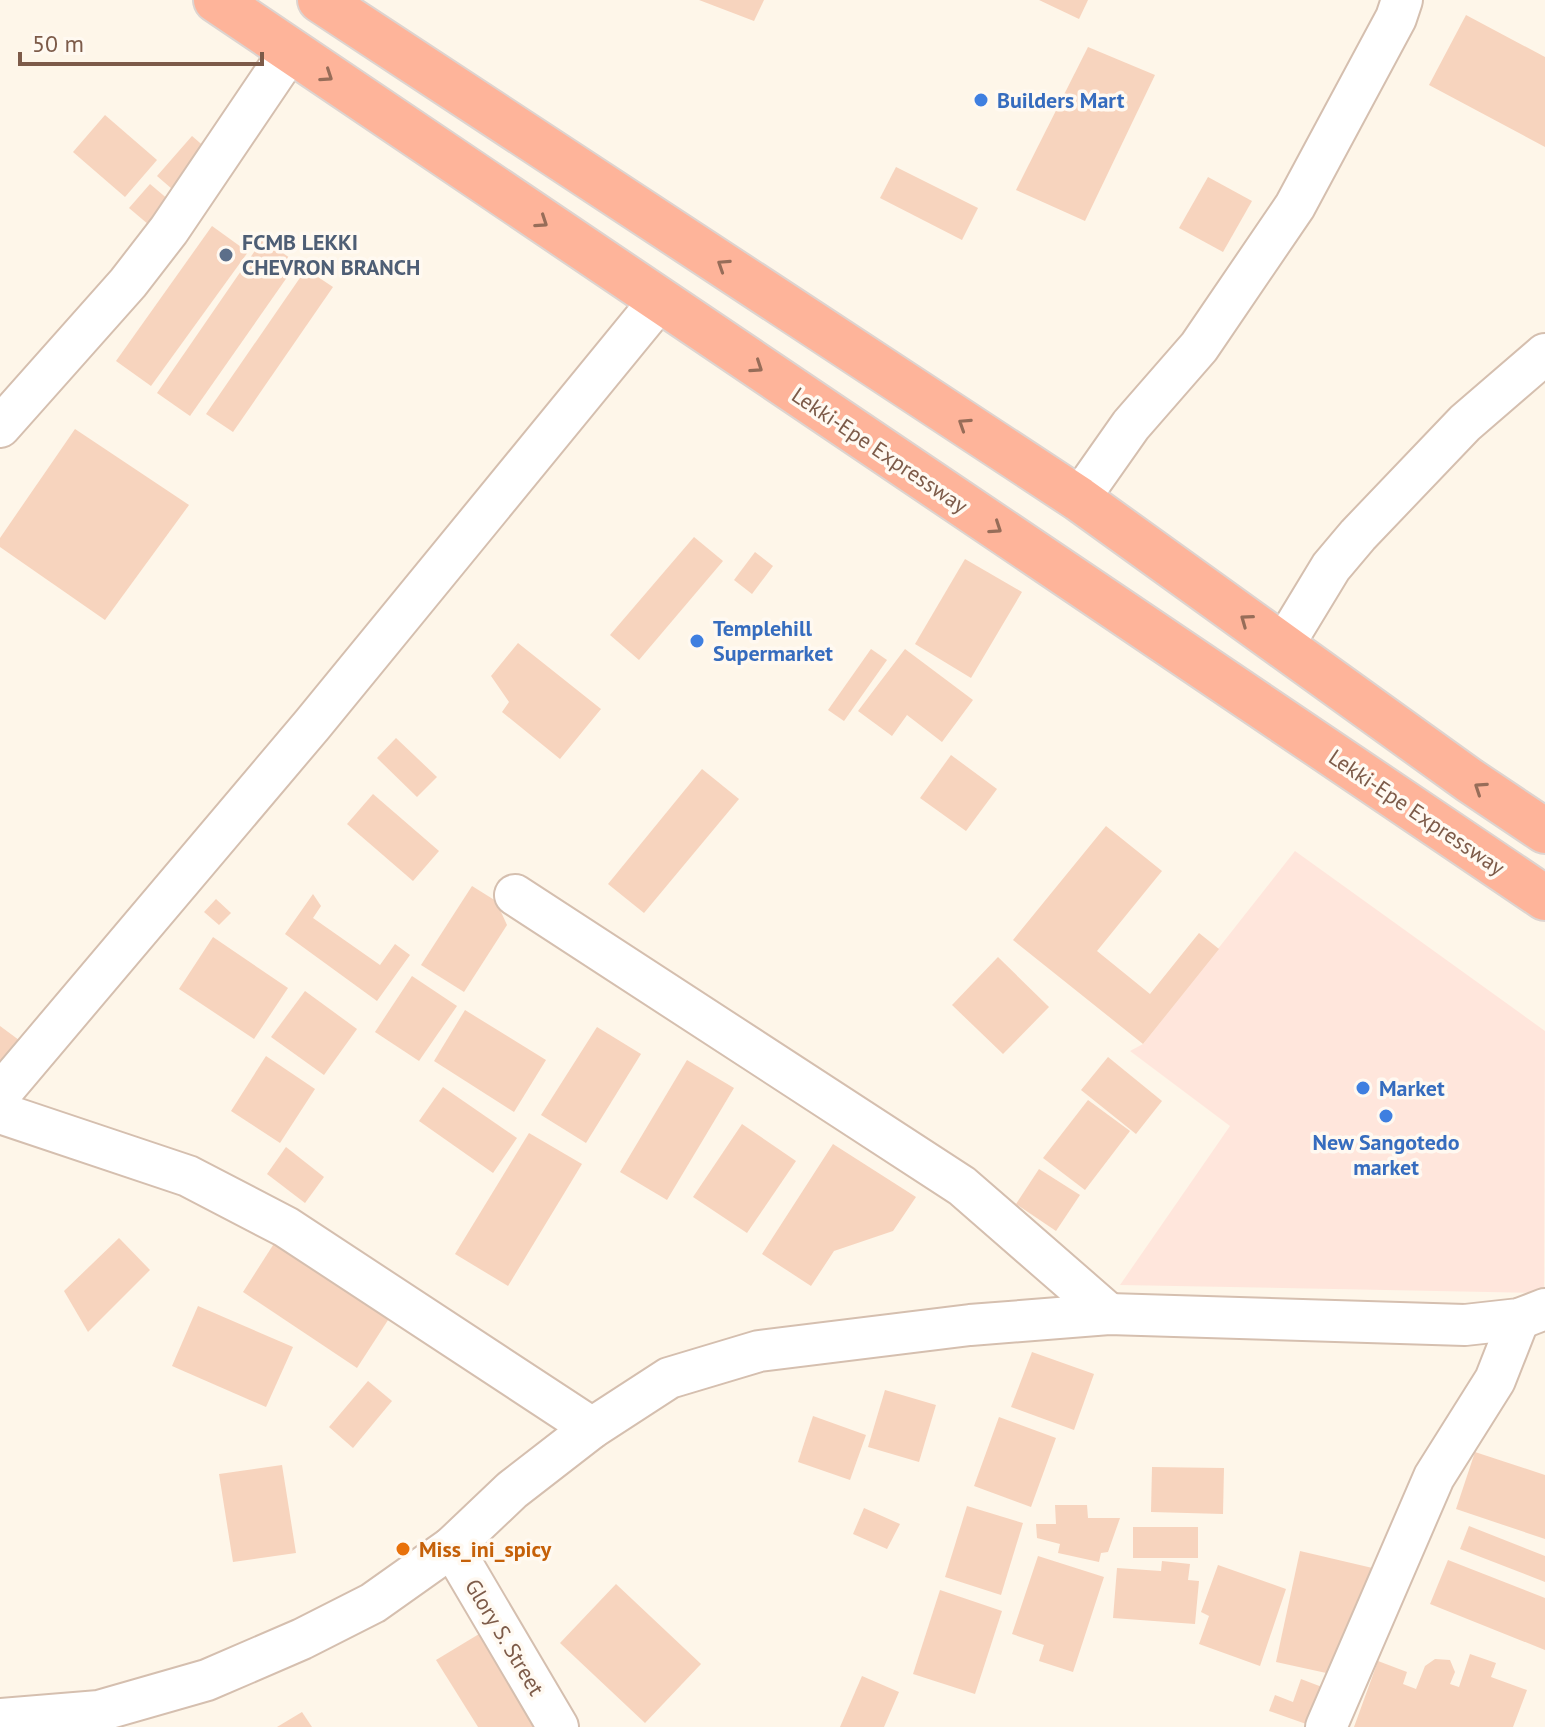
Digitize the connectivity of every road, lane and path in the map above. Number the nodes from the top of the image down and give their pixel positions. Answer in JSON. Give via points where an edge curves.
{"nodes":[{"id":1,"x":216,"y":0,"type":"edge"},
{"id":2,"x":320,"y":0,"type":"edge"},
{"id":3,"x":1402,"y":0,"type":"edge"},
{"id":4,"x":290,"y":51,"type":"junction"},
{"id":5,"x":659,"y":301,"type":"junction"},
{"id":6,"x":1545,"y":354,"type":"edge"},
{"id":7,"x":0,"y":427,"type":"edge"},
{"id":8,"x":1079,"y":499,"type":"junction"},
{"id":9,"x":1283,"y":646,"type":"junction"},
{"id":10,"x":1545,"y":831,"type":"edge"},
{"id":11,"x":515,"y":895,"type":"dead end"},
{"id":12,"x":1545,"y":898,"type":"edge"},
{"id":13,"x":0,"y":1094,"type":"edge"},
{"id":14,"x":0,"y":1113,"type":"edge"},
{"id":15,"x":1109,"y":1314,"type":"junction"},
{"id":16,"x":1532,"y":1314,"type":"edge"},
{"id":17,"x":592,"y":1428,"type":"junction"},
{"id":18,"x":452,"y":1547,"type":"junction"},
{"id":19,"x":0,"y":1719,"type":"edge"},
{"id":20,"x":104,"y":1719,"type":"edge"},
{"id":21,"x":558,"y":1727,"type":"edge"},
{"id":22,"x":1326,"y":1727,"type":"edge"}],
"edges":[{"from":1,"to":4,"type":"highway","name":"Lekki-Epe Expressway"},
{"from":8,"to":2,"type":"highway","one_way":true},
{"from":3,"to":8,"type":"street","via":[[1295,206],[1199,347],[1131,425]]},
{"from":4,"to":5,"type":"highway","name":"Lekki-Epe Expressway","one_way":true},
{"from":4,"to":7,"type":"street","via":[[136,273]]},
{"from":5,"to":12,"type":"highway","name":"Lekki-Epe Expressway","one_way":true},
{"from":5,"to":13,"type":"street","via":[[312,725]]},
{"from":6,"to":9,"type":"street","via":[[1465,423],[1358,535],[1331,567]]},
{"from":9,"to":8,"type":"highway","one_way":true},
{"from":10,"to":9,"type":"highway","one_way":true},
{"from":11,"to":15,"type":"street","via":[[962,1186]]},
{"from":14,"to":17,"type":"street","via":[[188,1176],[286,1227]]},
{"from":15,"to":16,"type":"street","via":[[1465,1325]]},
{"from":15,"to":17,"type":"street","via":[[759,1351],[669,1378]]},
{"from":16,"to":22,"type":"street","via":[[1434,1477]]},
{"from":17,"to":18,"type":"street","via":[[512,1490]]},
{"from":18,"to":20,"type":"street","via":[[373,1603],[302,1639]]},
{"from":18,"to":21,"type":"street","name":"Glory S. Street"},
{"from":19,"to":20,"type":"street"}]}
